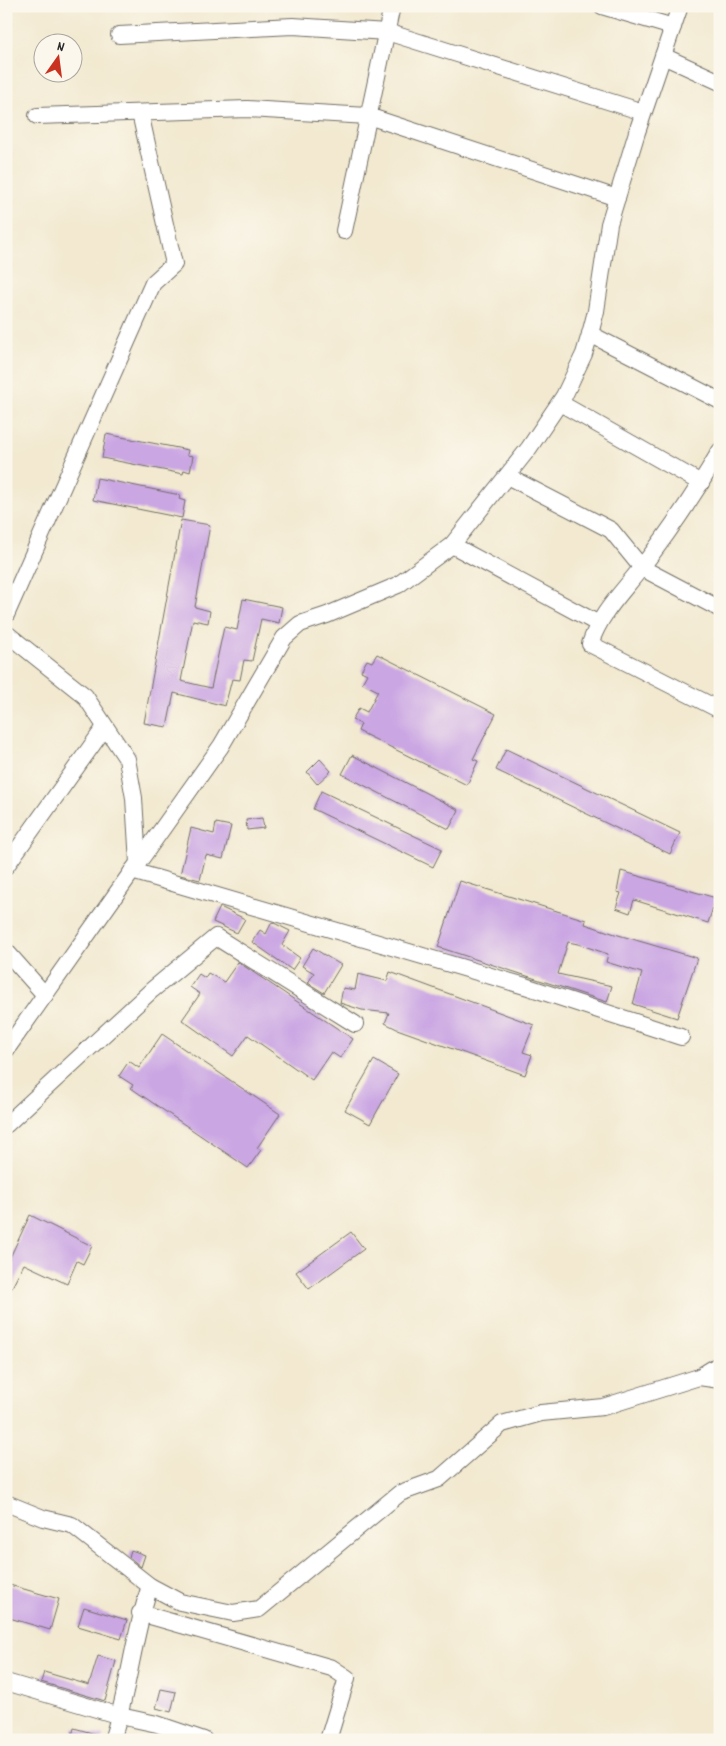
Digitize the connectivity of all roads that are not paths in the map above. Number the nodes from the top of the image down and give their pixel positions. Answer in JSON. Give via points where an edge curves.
{"nodes":[{"id":1,"x":392,"y":6,"type":"edge"},
{"id":2,"x":602,"y":6,"type":"edge"},
{"id":3,"x":680,"y":6,"type":"edge"},
{"id":4,"x":673,"y":28,"type":"junction"},
{"id":5,"x":387,"y":32,"type":"junction"},
{"id":6,"x":119,"y":35,"type":"dead end"},
{"id":7,"x":663,"y":56,"type":"junction"},
{"id":8,"x":720,"y":82,"type":"edge"},
{"id":9,"x":643,"y":112,"type":"junction"},
{"id":10,"x":140,"y":113,"type":"junction"},
{"id":11,"x":37,"y":116,"type":"dead end"},
{"id":12,"x":368,"y":116,"type":"junction"},
{"id":13,"x":617,"y":198,"type":"junction"},
{"id":14,"x":344,"y":231,"type":"dead end"},
{"id":15,"x":590,"y":334,"type":"junction"},
{"id":16,"x":720,"y":401,"type":"edge"},
{"id":17,"x":560,"y":403,"type":"junction"},
{"id":18,"x":720,"y":451,"type":"edge"},
{"id":19,"x":507,"y":476,"type":"junction"},
{"id":20,"x":701,"y":483,"type":"junction"},
{"id":21,"x":452,"y":545,"type":"junction"},
{"id":22,"x":642,"y":568,"type":"junction"},
{"id":23,"x":720,"y":609,"type":"edge"},
{"id":24,"x":6,"y":615,"type":"edge"},
{"id":25,"x":597,"y":623,"type":"junction"},
{"id":26,"x":6,"y":632,"type":"edge"},
{"id":27,"x":720,"y":710,"type":"edge"},
{"id":28,"x":105,"y":726,"type":"junction"},
{"id":29,"x":6,"y":866,"type":"edge"},
{"id":30,"x":135,"y":867,"type":"junction"},
{"id":31,"x":6,"y":951,"type":"edge"},
{"id":32,"x":45,"y":995,"type":"junction"},
{"id":33,"x":355,"y":1024,"type":"dead end"},
{"id":34,"x":681,"y":1038,"type":"dead end"},
{"id":35,"x":6,"y":1050,"type":"edge"},
{"id":36,"x":6,"y":1124,"type":"edge"},
{"id":37,"x":720,"y":1364,"type":"edge"},
{"id":38,"x":699,"y":1377,"type":"junction"},
{"id":39,"x":720,"y":1380,"type":"edge"},
{"id":40,"x":6,"y":1503,"type":"edge"},
{"id":41,"x":150,"y":1586,"type":"junction"},
{"id":42,"x":140,"y":1613,"type":"junction"},
{"id":43,"x":6,"y":1682,"type":"edge"},
{"id":44,"x":120,"y":1716,"type":"junction"},
{"id":45,"x":112,"y":1740,"type":"edge"},
{"id":46,"x":204,"y":1740,"type":"edge"},
{"id":47,"x":328,"y":1740,"type":"edge"}],
"edges":[{"from":1,"to":5,"type":"street"},
{"from":2,"to":4,"type":"street"},
{"from":3,"to":4,"type":"street"},
{"from":4,"to":7,"type":"street"},
{"from":5,"to":6,"type":"street","via":[[293,26]]},
{"from":5,"to":9,"type":"street"},
{"from":5,"to":12,"type":"street"},
{"from":7,"to":8,"type":"street"},
{"from":7,"to":9,"type":"street"},
{"from":9,"to":13,"type":"street"},
{"from":10,"to":11,"type":"street"},
{"from":10,"to":12,"type":"street","via":[[247,109]]},
{"from":10,"to":24,"type":"street","via":[[174,264],[153,283]]},
{"from":12,"to":13,"type":"street"},
{"from":12,"to":14,"type":"street"},
{"from":13,"to":15,"type":"street","via":[[609,224]]},
{"from":15,"to":16,"type":"street"},
{"from":15,"to":17,"type":"street"},
{"from":17,"to":19,"type":"street"},
{"from":17,"to":20,"type":"street"},
{"from":18,"to":20,"type":"street"},
{"from":19,"to":21,"type":"street"},
{"from":19,"to":22,"type":"street","via":[[611,530]]},
{"from":20,"to":22,"type":"street"},
{"from":21,"to":25,"type":"street"},
{"from":21,"to":30,"type":"street","via":[[398,585],[300,624],[284,638],[221,746]]},
{"from":22,"to":23,"type":"street"},
{"from":22,"to":25,"type":"street"},
{"from":25,"to":27,"type":"street","via":[[590,644]]},
{"from":26,"to":28,"type":"street","via":[[85,696]]},
{"from":28,"to":29,"type":"street"},
{"from":28,"to":30,"type":"street","via":[[128,759],[134,798]]},
{"from":30,"to":32,"type":"street"},
{"from":30,"to":34,"type":"street","via":[[526,986]]},
{"from":31,"to":32,"type":"street"},
{"from":32,"to":35,"type":"street"},
{"from":33,"to":36,"type":"street","via":[[216,936]]},
{"from":37,"to":38,"type":"street"},
{"from":38,"to":39,"type":"street"},
{"from":38,"to":41,"type":"street","via":[[603,1406],[541,1413],[502,1424],[439,1479],[400,1493],[259,1610],[224,1612],[180,1602]]},
{"from":40,"to":41,"type":"street","via":[[43,1518],[72,1525]]},
{"from":41,"to":42,"type":"street"},
{"from":42,"to":44,"type":"street"},
{"from":42,"to":47,"type":"street","via":[[332,1668],[347,1678]]},
{"from":43,"to":44,"type":"street"},
{"from":44,"to":45,"type":"street"},
{"from":44,"to":46,"type":"street"}]}
